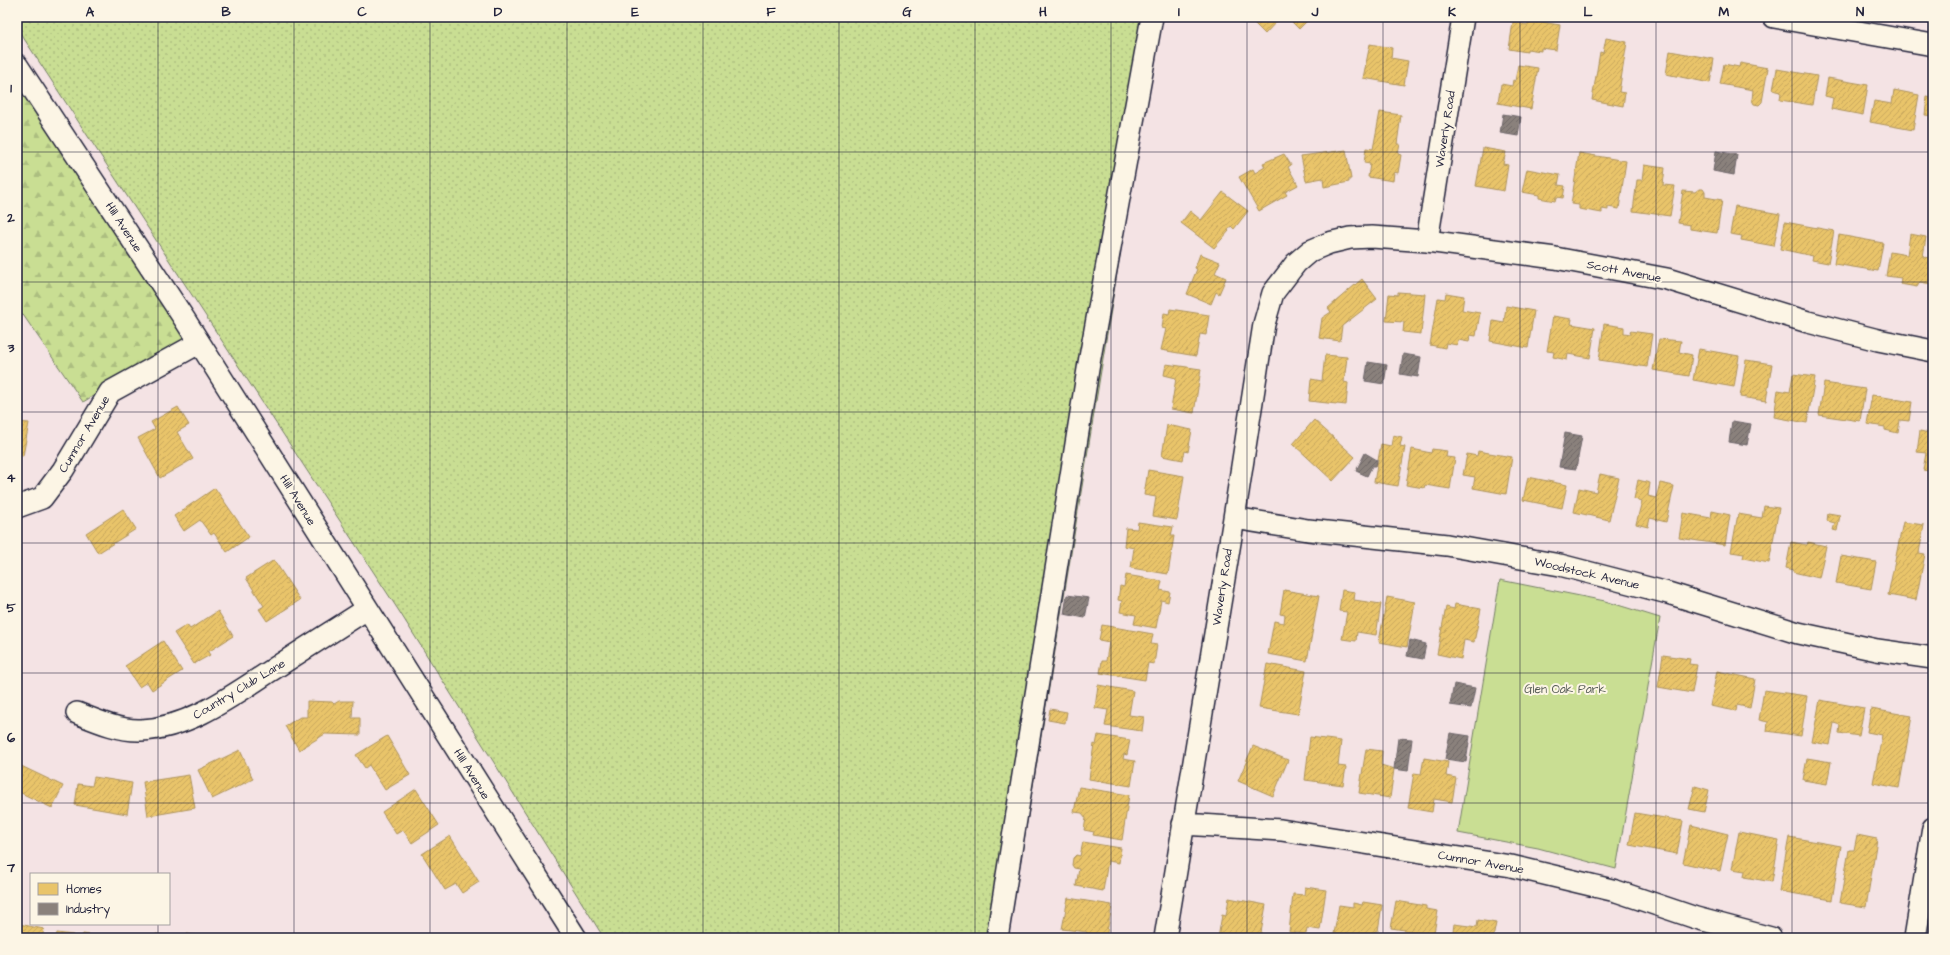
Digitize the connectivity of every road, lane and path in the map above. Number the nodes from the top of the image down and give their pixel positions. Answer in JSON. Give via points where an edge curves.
{"nodes":[{"id":1,"x":1152,"y":17,"type":"edge"},
{"id":2,"x":1463,"y":17,"type":"edge"},
{"id":3,"x":1774,"y":17,"type":"edge"},
{"id":4,"x":1933,"y":45,"type":"edge"},
{"id":5,"x":17,"y":65,"type":"edge"},
{"id":6,"x":1428,"y":241,"type":"junction"},
{"id":7,"x":1310,"y":251,"type":"joint"},
{"id":8,"x":199,"y":343,"type":"junction"},
{"id":9,"x":1933,"y":351,"type":"edge"},
{"id":10,"x":17,"y":507,"type":"edge"},
{"id":11,"x":1234,"y":518,"type":"junction"},
{"id":12,"x":367,"y":609,"type":"junction"},
{"id":13,"x":1933,"y":658,"type":"edge"},
{"id":14,"x":77,"y":713,"type":"dead end"},
{"id":15,"x":1183,"y":824,"type":"junction"},
{"id":16,"x":1933,"y":828,"type":"edge"},
{"id":17,"x":576,"y":938,"type":"edge"},
{"id":18,"x":997,"y":938,"type":"edge"},
{"id":19,"x":1165,"y":938,"type":"edge"},
{"id":20,"x":1771,"y":938,"type":"edge"},
{"id":21,"x":1915,"y":938,"type":"edge"}],
"edges":[{"from":1,"to":18,"type":"street","via":[[1089,363]]},
{"from":2,"to":6,"type":"street","name":"Waverly Road"},
{"from":3,"to":4,"type":"street"},
{"from":5,"to":8,"type":"street","name":"Hill Avenue"},
{"from":6,"to":7,"type":"street","name":"Scott Avenue","via":[[1350,238]]},
{"from":6,"to":9,"type":"street","name":"Scott Avenue","via":[[1555,258],[1667,279],[1808,322]]},
{"from":7,"to":11,"type":"street","name":"Waverly Road","via":[[1283,278],[1273,293],[1268,309]]},
{"from":8,"to":10,"type":"street","name":"Cumnor Avenue","via":[[110,392],[64,470],[42,498]]},
{"from":8,"to":12,"type":"street","name":"Hill Avenue"},
{"from":11,"to":13,"type":"street","name":"Woodstock Avenue","via":[[1308,530],[1447,545],[1560,565],[1668,593],[1798,633],[1877,650]]},
{"from":11,"to":15,"type":"street","name":"Waverly Road"},
{"from":12,"to":14,"type":"street","name":"Country Club Lane","via":[[225,700],[186,720],[162,728],[141,731],[100,722]]},
{"from":12,"to":17,"type":"street","name":"Hill Avenue"},
{"from":15,"to":19,"type":"street","name":"Waverly Road"},
{"from":15,"to":20,"type":"street","name":"Cumnor Avenue","via":[[1281,830],[1511,866],[1616,892],[1696,918]]},
{"from":16,"to":21,"type":"street"}]}
